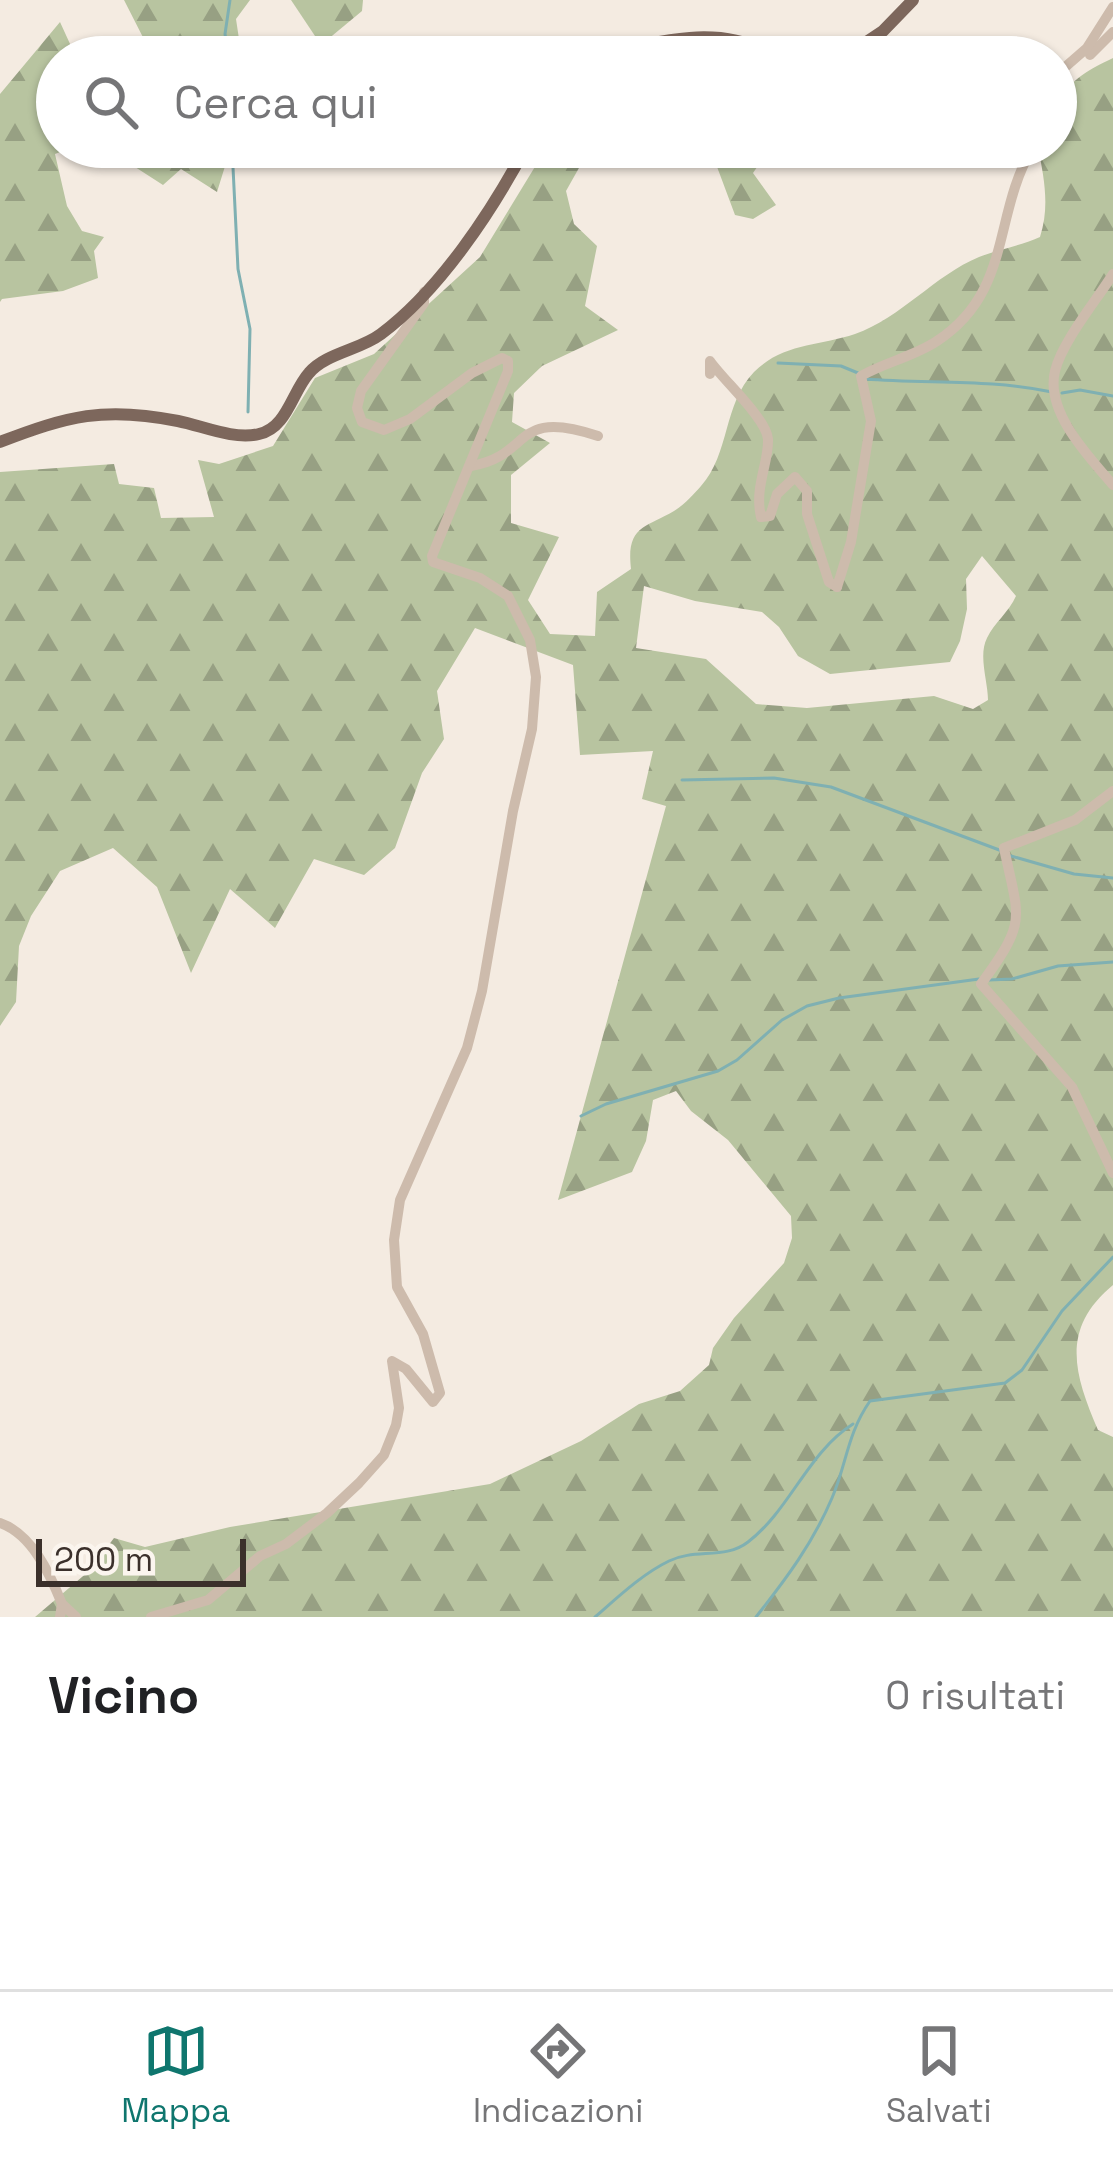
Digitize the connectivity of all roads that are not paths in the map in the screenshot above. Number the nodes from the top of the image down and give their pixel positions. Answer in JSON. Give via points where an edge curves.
{"nodes":[{"id":1,"x":913,"y":0,"type":"edge"},
{"id":2,"x":1113,"y":7,"type":"edge"},
{"id":3,"x":1113,"y":32,"type":"edge"},
{"id":4,"x":878,"y":36,"type":"edge"},
{"id":5,"x":1077,"y":57,"type":"edge"},
{"id":6,"x":1077,"y":64,"type":"edge"},
{"id":7,"x":515,"y":168,"type":"edge"},
{"id":8,"x":1021,"y":168,"type":"edge"},
{"id":9,"x":1113,"y":274,"type":"edge"},
{"id":10,"x":424,"y":291,"type":"junction"},
{"id":11,"x":710,"y":374,"type":"dead end"},
{"id":12,"x":598,"y":436,"type":"dead end"},
{"id":13,"x":0,"y":442,"type":"edge"},
{"id":14,"x":471,"y":466,"type":"junction"},
{"id":15,"x":1113,"y":485,"type":"edge"},
{"id":16,"x":1113,"y":791,"type":"edge"},
{"id":17,"x":1113,"y":1173,"type":"edge"},
{"id":18,"x":0,"y":1523,"type":"edge"},
{"id":19,"x":61,"y":1610,"type":"edge"},
{"id":20,"x":76,"y":1617,"type":"edge"},
{"id":21,"x":151,"y":1617,"type":"edge"}],
"edges":[{"from":1,"to":4,"type":"main road"},
{"from":2,"to":5,"type":"street"},
{"from":3,"to":6,"type":"street"},
{"from":7,"to":10,"type":"main road"},
{"from":8,"to":11,"type":"street","via":[[994,273],[970,314],[910,356],[861,376],[871,421],[837,587],[807,514],[807,491],[795,477],[770,516],[761,517],[768,437],[710,361]]},
{"from":9,"to":15,"type":"street","via":[[1054,383],[1068,426]]},
{"from":10,"to":13,"type":"main road","via":[[380,336],[313,368],[276,426],[262,434],[104,412]]},
{"from":10,"to":14,"type":"street","via":[[424,303],[361,391],[358,413],[384,430],[505,358],[508,371]]},
{"from":12,"to":14,"type":"street","via":[[555,424],[532,429]]},
{"from":14,"to":21,"type":"street","via":[[433,562],[480,578],[513,604],[530,640],[536,707],[467,1048],[400,1200],[394,1240],[397,1287],[423,1334],[439,1399],[433,1402],[392,1361],[396,1425],[384,1455],[359,1483],[208,1600]]},
{"from":16,"to":17,"type":"street","via":[[1075,820],[1004,848],[1019,908],[1015,932],[981,984],[1072,1088]]},
{"from":18,"to":19,"type":"street","via":[[21,1534],[42,1562]]},
{"from":19,"to":20,"type":"street"}]}
